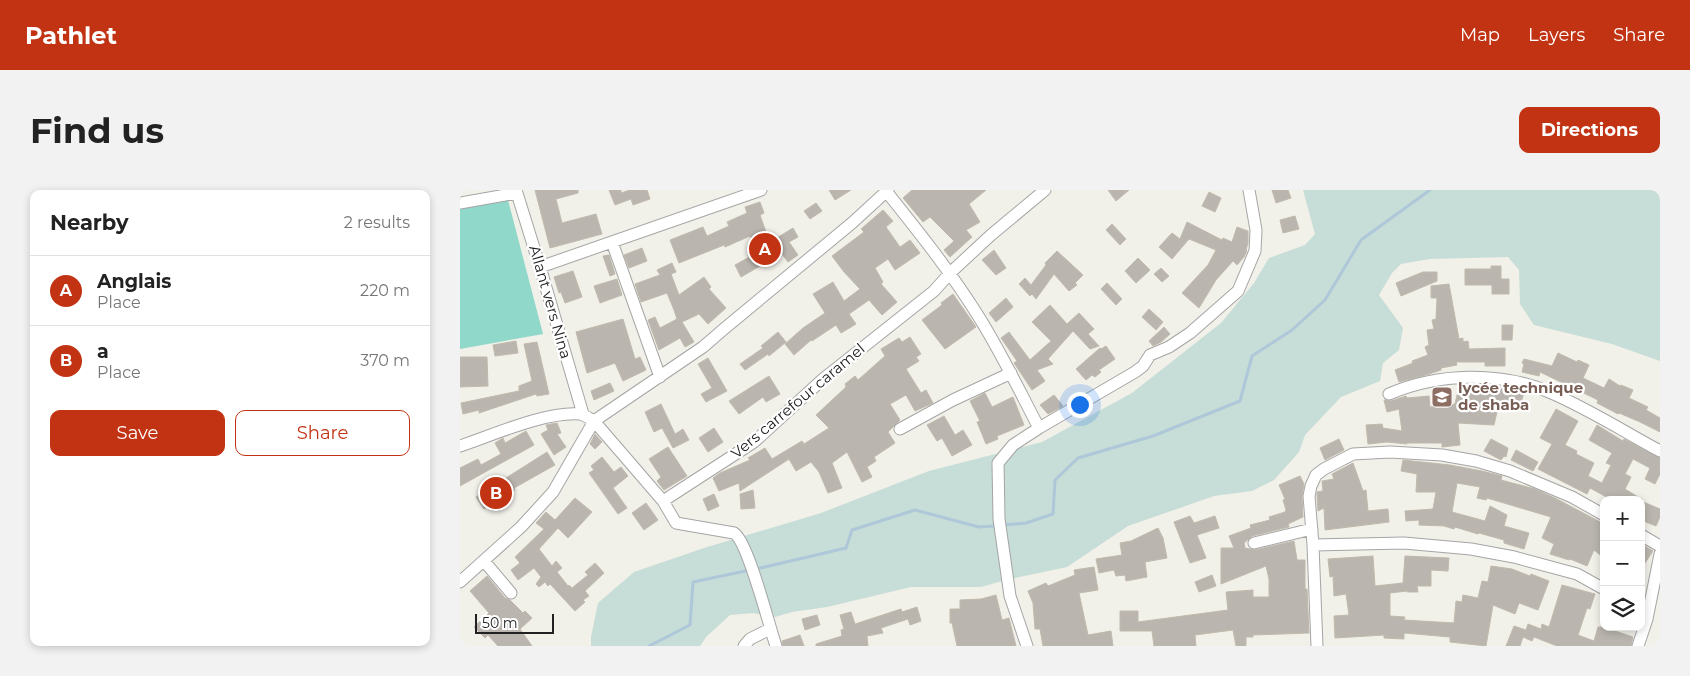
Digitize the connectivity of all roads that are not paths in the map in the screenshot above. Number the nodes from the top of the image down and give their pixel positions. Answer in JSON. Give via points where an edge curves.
{"nodes":[{"id":1,"x":761,"y":190,"type":"edge"},
{"id":2,"x":1045,"y":190,"type":"edge"},
{"id":3,"x":1249,"y":190,"type":"edge"},
{"id":4,"x":516,"y":191,"type":"edge"},
{"id":5,"x":887,"y":191,"type":"edge"},
{"id":6,"x":460,"y":203,"type":"edge"},
{"id":7,"x":612,"y":242,"type":"junction"},
{"id":8,"x":540,"y":266,"type":"junction"},
{"id":9,"x":950,"y":273,"type":"junction"},
{"id":10,"x":1010,"y":373,"type":"junction"},
{"id":11,"x":660,"y":376,"type":"junction"},
{"id":12,"x":1389,"y":394,"type":"dead end"},
{"id":13,"x":582,"y":414,"type":"junction"},
{"id":14,"x":594,"y":421,"type":"junction"},
{"id":15,"x":1039,"y":428,"type":"junction"},
{"id":16,"x":900,"y":429,"type":"dead end"},
{"id":17,"x":460,"y":446,"type":"edge"},
{"id":18,"x":1660,"y":451,"type":"edge"},
{"id":19,"x":663,"y":501,"type":"junction"},
{"id":20,"x":1600,"y":513,"type":"edge"},
{"id":21,"x":1312,"y":528,"type":"junction"},
{"id":22,"x":1645,"y":537,"type":"edge"},
{"id":23,"x":1254,"y":543,"type":"dead end"},
{"id":24,"x":1313,"y":545,"type":"junction"},
{"id":25,"x":1660,"y":546,"type":"edge"},
{"id":26,"x":1660,"y":554,"type":"edge"},
{"id":27,"x":484,"y":561,"type":"junction"},
{"id":28,"x":460,"y":582,"type":"edge"},
{"id":29,"x":1600,"y":587,"type":"edge"},
{"id":30,"x":511,"y":593,"type":"dead end"},
{"id":31,"x":1645,"y":613,"type":"edge"},
{"id":32,"x":770,"y":629,"type":"junction"},
{"id":33,"x":1641,"y":631,"type":"edge"},
{"id":34,"x":744,"y":646,"type":"edge"},
{"id":35,"x":776,"y":646,"type":"edge"},
{"id":36,"x":1027,"y":646,"type":"edge"},
{"id":37,"x":1317,"y":646,"type":"edge"},
{"id":38,"x":1638,"y":646,"type":"edge"}],
"edges":[{"from":1,"to":7,"type":"street"},
{"from":2,"to":9,"type":"street","name":"Vers carrefour caramel"},
{"from":3,"to":15,"type":"street","via":[[1256,230],[1255,252],[1238,291],[1190,333],[1150,355],[1136,372]]},
{"from":4,"to":6,"type":"street"},
{"from":4,"to":8,"type":"street","name":"Allant vers Nina"},
{"from":5,"to":9,"type":"street"},
{"from":5,"to":11,"type":"street","via":[[703,347]]},
{"from":7,"to":8,"type":"street"},
{"from":7,"to":11,"type":"street"},
{"from":8,"to":13,"type":"street","name":"Allant vers Nina"},
{"from":9,"to":10,"type":"street"},
{"from":9,"to":19,"type":"street","name":"Vers carrefour caramel","via":[[934,291],[823,379],[754,442]]},
{"from":10,"to":15,"type":"street"},
{"from":10,"to":16,"type":"street"},
{"from":11,"to":14,"type":"street"},
{"from":12,"to":18,"type":"street","via":[[1428,381],[1455,377],[1513,381],[1547,391]]},
{"from":13,"to":14,"type":"street"},
{"from":13,"to":17,"type":"street","via":[[534,420]]},
{"from":14,"to":19,"type":"street"},
{"from":14,"to":27,"type":"street","via":[[553,492],[521,528]]},
{"from":15,"to":36,"type":"street","via":[[1013,445],[998,463],[999,518],[1010,596]]},
{"from":19,"to":32,"type":"street","via":[[676,523],[739,535]]},
{"from":20,"to":21,"type":"street","via":[[1572,497],[1510,471],[1476,461],[1390,452],[1353,454],[1316,474],[1309,496]]},
{"from":21,"to":23,"type":"street"},
{"from":21,"to":24,"type":"street"},
{"from":22,"to":25,"type":"street"},
{"from":24,"to":29,"type":"street","via":[[1404,543],[1471,549],[1576,574]]},
{"from":24,"to":37,"type":"street"},
{"from":26,"to":31,"type":"street"},
{"from":27,"to":28,"type":"street"},
{"from":27,"to":30,"type":"street"},
{"from":32,"to":34,"type":"street","via":[[750,639]]},
{"from":32,"to":35,"type":"street"},
{"from":33,"to":38,"type":"street"}]}
